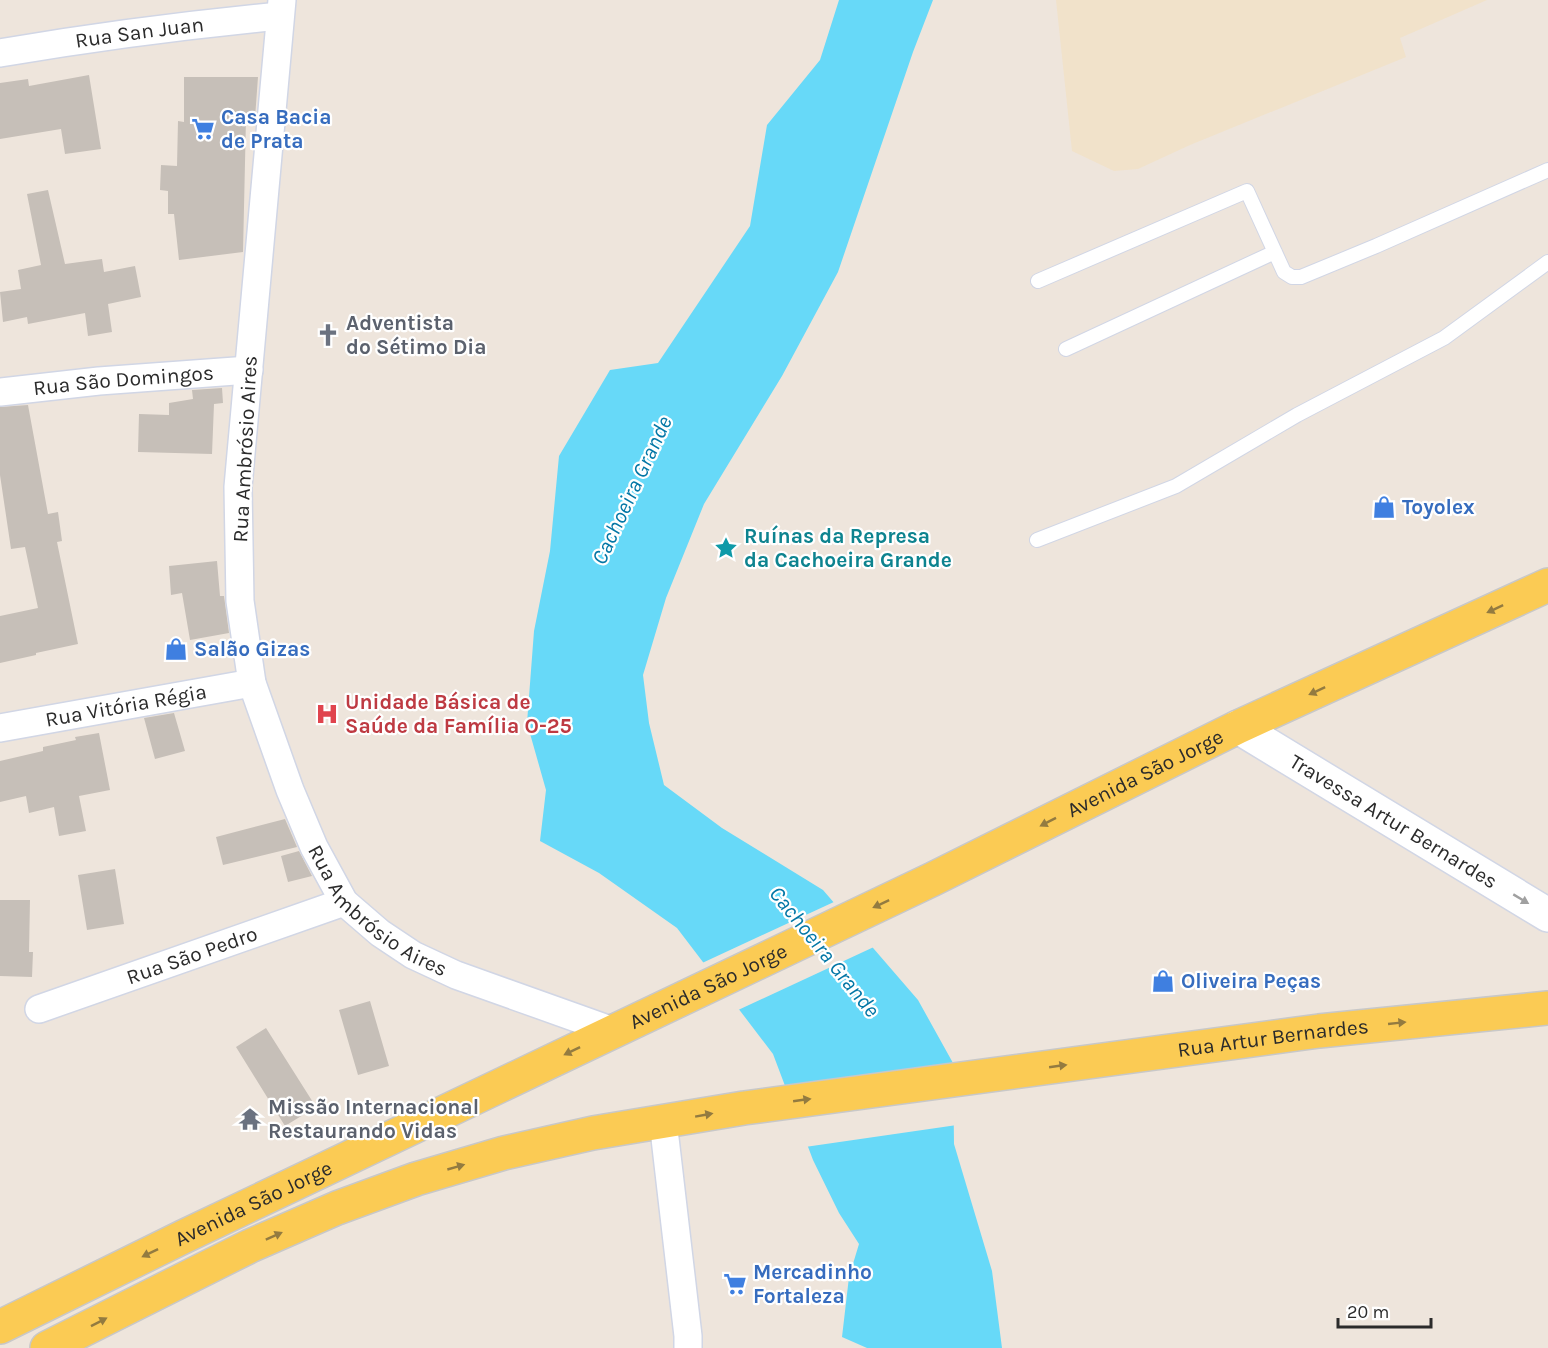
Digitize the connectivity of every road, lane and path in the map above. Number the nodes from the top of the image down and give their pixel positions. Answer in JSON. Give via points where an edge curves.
{"nodes":[{"id":1,"x":281,"y":8,"type":"edge"},
{"id":2,"x":0,"y":53,"type":"edge"},
{"id":3,"x":1548,"y":170,"type":"edge"},
{"id":4,"x":1275,"y":252,"type":"junction"},
{"id":5,"x":1548,"y":262,"type":"edge"},
{"id":6,"x":1038,"y":281,"type":"dead end"},
{"id":7,"x":1066,"y":349,"type":"dead end"},
{"id":8,"x":249,"y":370,"type":"junction"},
{"id":9,"x":0,"y":392,"type":"edge"},
{"id":10,"x":1037,"y":540,"type":"dead end"},
{"id":11,"x":1542,"y":591,"type":"edge"},
{"id":12,"x":252,"y":683,"type":"junction"},
{"id":13,"x":1238,"y":727,"type":"junction"},
{"id":14,"x":0,"y":728,"type":"edge"},
{"id":15,"x":344,"y":902,"type":"junction"},
{"id":16,"x":1548,"y":915,"type":"edge"},
{"id":17,"x":1548,"y":1008,"type":"edge"},
{"id":18,"x":39,"y":1009,"type":"dead end"},
{"id":19,"x":613,"y":1031,"type":"junction"},
{"id":20,"x":1000,"y":1074,"type":"joint"},
{"id":21,"x":663,"y":1121,"type":"junction"},
{"id":22,"x":0,"y":1327,"type":"edge"},
{"id":23,"x":47,"y":1348,"type":"edge"},
{"id":24,"x":688,"y":1348,"type":"edge"}],
"edges":[{"from":1,"to":2,"type":"street","name":"Rua San Juan"},
{"from":1,"to":8,"type":"street","name":"Rua Ambrósio Aires"},
{"from":3,"to":4,"type":"lane","via":[[1301,277],[1284,272]]},
{"from":4,"to":6,"type":"lane","via":[[1247,191]]},
{"from":4,"to":7,"type":"lane"},
{"from":5,"to":10,"type":"lane","via":[[1444,338],[1176,486]]},
{"from":8,"to":9,"type":"street","name":"Rua São Domingos"},
{"from":8,"to":12,"type":"street","name":"Rua Ambrósio Aires","via":[[238,487],[240,601]]},
{"from":11,"to":13,"type":"main road","name":"Avenida São Jorge","one_way":true},
{"from":12,"to":14,"type":"street","name":"Rua Vitória Régia"},
{"from":12,"to":15,"type":"street","name":"Rua Ambrósio Aires","via":[[290,790],[314,847]]},
{"from":13,"to":16,"type":"street","name":"Travessa Artur Bernardes","one_way":true},
{"from":13,"to":19,"type":"main road","name":"Avenida São Jorge","one_way":true,"via":[[933,879]]},
{"from":15,"to":18,"type":"street","name":"Rua São Pedro"},
{"from":15,"to":19,"type":"street","name":"Rua Ambrósio Aires","via":[[413,955],[456,975]]},
{"from":20,"to":17,"type":"main road","name":"Rua Artur Bernardes","one_way":true,"via":[[1319,1031]]},
{"from":19,"to":22,"type":"main road","name":"Avenida São Jorge","one_way":true},
{"from":21,"to":20,"type":"main road","name":"Avenida São Jorge","one_way":true},
{"from":23,"to":21,"type":"main road","name":"Avenida São Jorge","one_way":true,"via":[[250,1246],[404,1183],[504,1153]]},
{"from":21,"to":24,"type":"street"}]}
